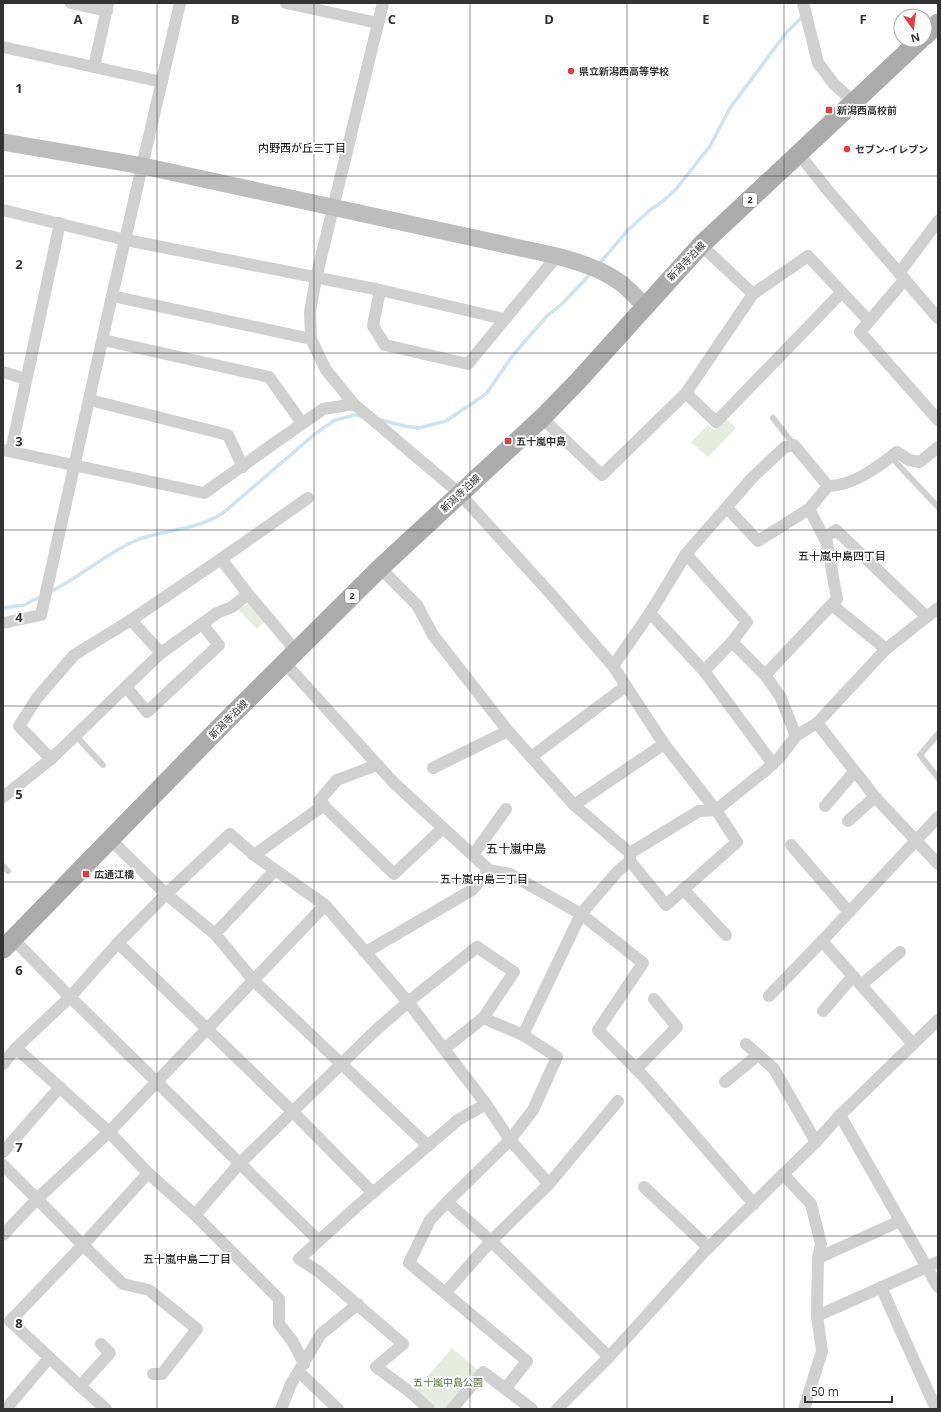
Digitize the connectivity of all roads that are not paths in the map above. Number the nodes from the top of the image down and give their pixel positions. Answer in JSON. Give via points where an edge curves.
{"nodes":[{"id":1,"x":71,"y":3,"type":"edge"},
{"id":2,"x":180,"y":3,"type":"edge"},
{"id":3,"x":286,"y":3,"type":"edge"},
{"id":4,"x":383,"y":3,"type":"edge"},
{"id":5,"x":803,"y":3,"type":"edge"},
{"id":6,"x":316,"y":6,"type":"edge"},
{"id":7,"x":107,"y":7,"type":"edge"},
{"id":8,"x":378,"y":23,"type":"junction"},
{"id":9,"x":3,"y":47,"type":"edge"},
{"id":10,"x":911,"y":48,"type":"edge"},
{"id":11,"x":94,"y":67,"type":"junction"},
{"id":12,"x":162,"y":82,"type":"junction"},
{"id":13,"x":854,"y":102,"type":"junction"},
{"id":14,"x":3,"y":142,"type":"edge"},
{"id":15,"x":799,"y":154,"type":"junction"},
{"id":16,"x":143,"y":166,"type":"junction"},
{"id":17,"x":333,"y":209,"type":"junction"},
{"id":18,"x":3,"y":210,"type":"edge"},
{"id":19,"x":938,"y":220,"type":"edge"},
{"id":20,"x":60,"y":223,"type":"junction"},
{"id":21,"x":126,"y":240,"type":"junction"},
{"id":22,"x":701,"y":245,"type":"junction"},
{"id":23,"x":557,"y":256,"type":"junction"},
{"id":24,"x":902,"y":275,"type":"junction"},
{"id":25,"x":316,"y":278,"type":"junction"},
{"id":26,"x":380,"y":290,"type":"junction"},
{"id":27,"x":842,"y":292,"type":"junction"},
{"id":28,"x":753,"y":294,"type":"junction"},
{"id":29,"x":112,"y":296,"type":"junction"},
{"id":30,"x":645,"y":306,"type":"junction"},
{"id":31,"x":938,"y":318,"type":"edge"},
{"id":32,"x":504,"y":319,"type":"junction"},
{"id":33,"x":870,"y":321,"type":"junction"},
{"id":34,"x":311,"y":339,"type":"junction"},
{"id":35,"x":103,"y":340,"type":"junction"},
{"id":36,"x":3,"y":372,"type":"edge"},
{"id":37,"x":26,"y":379,"type":"junction"},
{"id":38,"x":686,"y":393,"type":"junction"},
{"id":39,"x":90,"y":400,"type":"junction"},
{"id":40,"x":354,"y":404,"type":"junction"},
{"id":41,"x":542,"y":418,"type":"junction"},
{"id":42,"x":773,"y":418,"type":"dead end"},
{"id":43,"x":938,"y":420,"type":"edge"},
{"id":44,"x":302,"y":423,"type":"junction"},
{"id":45,"x":794,"y":445,"type":"junction"},
{"id":46,"x":938,"y":447,"type":"edge"},
{"id":47,"x":7,"y":451,"type":"edge"},
{"id":48,"x":891,"y":457,"type":"junction"},
{"id":49,"x":75,"y":465,"type":"junction"},
{"id":50,"x":243,"y":467,"type":"junction"},
{"id":51,"x":828,"y":486,"type":"junction"},
{"id":52,"x":459,"y":493,"type":"junction"},
{"id":53,"x":308,"y":498,"type":"dead end"},
{"id":54,"x":938,"y":507,"type":"edge"},
{"id":55,"x":727,"y":508,"type":"junction"},
{"id":56,"x":809,"y":509,"type":"junction"},
{"id":57,"x":824,"y":538,"type":"junction"},
{"id":58,"x":686,"y":554,"type":"junction"},
{"id":59,"x":220,"y":559,"type":"junction"},
{"id":60,"x":380,"y":568,"type":"junction"},
{"id":61,"x":248,"y":594,"type":"junction"},
{"id":62,"x":832,"y":605,"type":"junction"},
{"id":63,"x":938,"y":608,"type":"edge"},
{"id":64,"x":650,"y":613,"type":"junction"},
{"id":65,"x":927,"y":617,"type":"junction"},
{"id":66,"x":131,"y":620,"type":"junction"},
{"id":67,"x":3,"y":623,"type":"edge"},
{"id":68,"x":202,"y":624,"type":"junction"},
{"id":69,"x":732,"y":642,"type":"junction"},
{"id":70,"x":886,"y":649,"type":"junction"},
{"id":71,"x":161,"y":653,"type":"junction"},
{"id":72,"x":290,"y":657,"type":"junction"},
{"id":73,"x":613,"y":666,"type":"junction"},
{"id":74,"x":704,"y":671,"type":"junction"},
{"id":75,"x":765,"y":675,"type":"junction"},
{"id":76,"x":626,"y":686,"type":"junction"},
{"id":77,"x":127,"y":688,"type":"junction"},
{"id":78,"x":817,"y":723,"type":"junction"},
{"id":79,"x":508,"y":731,"type":"junction"},
{"id":80,"x":938,"y":734,"type":"edge"},
{"id":81,"x":76,"y":736,"type":"junction"},
{"id":82,"x":796,"y":736,"type":"junction"},
{"id":83,"x":664,"y":744,"type":"junction"},
{"id":84,"x":531,"y":757,"type":"junction"},
{"id":85,"x":51,"y":759,"type":"junction"},
{"id":86,"x":773,"y":764,"type":"junction"},
{"id":87,"x":103,"y":765,"type":"dead end"},
{"id":88,"x":377,"y":765,"type":"junction"},
{"id":89,"x":433,"y":768,"type":"dead end"},
{"id":90,"x":854,"y":772,"type":"junction"},
{"id":91,"x":938,"y":778,"type":"edge"},
{"id":92,"x":3,"y":797,"type":"edge"},
{"id":93,"x":875,"y":797,"type":"junction"},
{"id":94,"x":574,"y":805,"type":"junction"},
{"id":95,"x":324,"y":806,"type":"junction"},
{"id":96,"x":825,"y":806,"type":"dead end"},
{"id":97,"x":506,"y":809,"type":"dead end"},
{"id":98,"x":716,"y":810,"type":"junction"},
{"id":99,"x":938,"y":817,"type":"edge"},
{"id":100,"x":848,"y":821,"type":"dead end"},
{"id":101,"x":443,"y":828,"type":"junction"},
{"id":102,"x":110,"y":839,"type":"junction"},
{"id":103,"x":917,"y":840,"type":"junction"},
{"id":104,"x":791,"y":845,"type":"dead end"},
{"id":105,"x":254,"y":855,"type":"junction"},
{"id":106,"x":473,"y":855,"type":"junction"},
{"id":107,"x":630,"y":857,"type":"junction"},
{"id":108,"x":938,"y":864,"type":"edge"},
{"id":109,"x":3,"y":866,"type":"edge"},
{"id":110,"x":275,"y":870,"type":"junction"},
{"id":111,"x":489,"y":870,"type":"junction"},
{"id":112,"x":8,"y":871,"type":"dead end"},
{"id":113,"x":683,"y":889,"type":"junction"},
{"id":114,"x":166,"y":894,"type":"junction"},
{"id":115,"x":325,"y":904,"type":"junction"},
{"id":116,"x":848,"y":912,"type":"junction"},
{"id":117,"x":581,"y":914,"type":"junction"},
{"id":118,"x":215,"y":934,"type":"junction"},
{"id":119,"x":726,"y":935,"type":"dead end"},
{"id":120,"x":822,"y":941,"type":"junction"},
{"id":121,"x":118,"y":943,"type":"junction"},
{"id":122,"x":8,"y":944,"type":"edge"},
{"id":123,"x":366,"y":952,"type":"junction"},
{"id":124,"x":900,"y":952,"type":"dead end"},
{"id":125,"x":853,"y":976,"type":"junction"},
{"id":126,"x":254,"y":981,"type":"junction"},
{"id":127,"x":862,"y":985,"type":"junction"},
{"id":128,"x":769,"y":996,"type":"dead end"},
{"id":129,"x":70,"y":998,"type":"junction"},
{"id":130,"x":654,"y":999,"type":"dead end"},
{"id":131,"x":408,"y":1002,"type":"junction"},
{"id":132,"x":823,"y":1011,"type":"dead end"},
{"id":133,"x":483,"y":1018,"type":"junction"},
{"id":134,"x":938,"y":1020,"type":"edge"},
{"id":135,"x":206,"y":1030,"type":"junction"},
{"id":136,"x":523,"y":1035,"type":"junction"},
{"id":137,"x":746,"y":1044,"type":"dead end"},
{"id":138,"x":914,"y":1044,"type":"junction"},
{"id":139,"x":16,"y":1048,"type":"junction"},
{"id":140,"x":444,"y":1049,"type":"junction"},
{"id":141,"x":758,"y":1055,"type":"junction"},
{"id":142,"x":3,"y":1064,"type":"edge"},
{"id":143,"x":342,"y":1064,"type":"junction"},
{"id":144,"x":636,"y":1069,"type":"junction"},
{"id":145,"x":157,"y":1081,"type":"junction"},
{"id":146,"x":725,"y":1082,"type":"dead end"},
{"id":147,"x":60,"y":1087,"type":"junction"},
{"id":148,"x":618,"y":1101,"type":"dead end"},
{"id":149,"x":486,"y":1104,"type":"junction"},
{"id":150,"x":293,"y":1112,"type":"junction"},
{"id":151,"x":840,"y":1115,"type":"junction"},
{"id":152,"x":109,"y":1132,"type":"junction"},
{"id":153,"x":510,"y":1140,"type":"junction"},
{"id":154,"x":816,"y":1142,"type":"junction"},
{"id":155,"x":428,"y":1146,"type":"junction"},
{"id":156,"x":3,"y":1152,"type":"edge"},
{"id":157,"x":240,"y":1163,"type":"junction"},
{"id":158,"x":3,"y":1165,"type":"edge"},
{"id":159,"x":148,"y":1173,"type":"junction"},
{"id":160,"x":783,"y":1174,"type":"junction"},
{"id":161,"x":549,"y":1184,"type":"junction"},
{"id":162,"x":644,"y":1187,"type":"dead end"},
{"id":163,"x":372,"y":1193,"type":"junction"},
{"id":164,"x":37,"y":1198,"type":"junction"},
{"id":165,"x":447,"y":1202,"type":"junction"},
{"id":166,"x":754,"y":1204,"type":"junction"},
{"id":167,"x":196,"y":1215,"type":"junction"},
{"id":168,"x":900,"y":1221,"type":"junction"},
{"id":169,"x":3,"y":1235,"type":"edge"},
{"id":170,"x":318,"y":1240,"type":"junction"},
{"id":171,"x":491,"y":1241,"type":"junction"},
{"id":172,"x":83,"y":1245,"type":"junction"},
{"id":173,"x":709,"y":1248,"type":"junction"},
{"id":174,"x":818,"y":1258,"type":"junction"},
{"id":175,"x":938,"y":1262,"type":"edge"},
{"id":176,"x":927,"y":1268,"type":"junction"},
{"id":177,"x":881,"y":1287,"type":"junction"},
{"id":178,"x":938,"y":1287,"type":"edge"},
{"id":179,"x":445,"y":1293,"type":"junction"},
{"id":180,"x":358,"y":1304,"type":"junction"},
{"id":181,"x":817,"y":1316,"type":"junction"},
{"id":182,"x":5,"y":1321,"type":"edge"},
{"id":183,"x":101,"y":1344,"type":"dead end"},
{"id":184,"x":49,"y":1358,"type":"junction"},
{"id":185,"x":609,"y":1358,"type":"junction"},
{"id":186,"x":301,"y":1368,"type":"junction"},
{"id":187,"x":153,"y":1374,"type":"dead end"},
{"id":188,"x":80,"y":1386,"type":"junction"},
{"id":189,"x":505,"y":1389,"type":"junction"},
{"id":190,"x":6,"y":1409,"type":"edge"},
{"id":191,"x":106,"y":1409,"type":"edge"},
{"id":192,"x":281,"y":1409,"type":"edge"},
{"id":193,"x":338,"y":1409,"type":"edge"},
{"id":194,"x":429,"y":1409,"type":"edge"},
{"id":195,"x":452,"y":1409,"type":"edge"},
{"id":196,"x":532,"y":1409,"type":"edge"},
{"id":197,"x":557,"y":1409,"type":"edge"},
{"id":198,"x":804,"y":1409,"type":"edge"},
{"id":199,"x":936,"y":1409,"type":"edge"}],
"edges":[{"from":1,"to":7,"type":"street"},
{"from":2,"to":12,"type":"street"},
{"from":3,"to":6,"type":"street"},
{"from":4,"to":8,"type":"street"},
{"from":5,"to":13,"type":"street","via":[[818,63],[834,84]]},
{"from":6,"to":8,"type":"street"},
{"from":7,"to":11,"type":"street"},
{"from":8,"to":17,"type":"street"},
{"from":9,"to":11,"type":"street"},
{"from":10,"to":13,"type":"main road","name":"新潟寺泊線","number":"2"},
{"from":11,"to":12,"type":"street"},
{"from":12,"to":16,"type":"street"},
{"from":13,"to":15,"type":"main road","name":"新潟寺泊線","number":"2"},
{"from":14,"to":16,"type":"street"},
{"from":15,"to":22,"type":"main road","name":"新潟寺泊線","number":"2"},
{"from":15,"to":24,"type":"street"},
{"from":16,"to":17,"type":"street"},
{"from":16,"to":21,"type":"street"},
{"from":17,"to":23,"type":"street"},
{"from":17,"to":25,"type":"street"},
{"from":18,"to":20,"type":"street"},
{"from":19,"to":24,"type":"street"},
{"from":20,"to":21,"type":"street"},
{"from":20,"to":37,"type":"street"},
{"from":21,"to":25,"type":"street"},
{"from":21,"to":29,"type":"street"},
{"from":22,"to":28,"type":"street"},
{"from":22,"to":30,"type":"main road","name":"新潟寺泊線","number":"2"},
{"from":23,"to":30,"type":"street","via":[[580,262],[619,281]]},
{"from":23,"to":32,"type":"street"},
{"from":24,"to":31,"type":"street"},
{"from":24,"to":33,"type":"street"},
{"from":25,"to":26,"type":"street"},
{"from":25,"to":34,"type":"street","via":[[310,312]]},
{"from":26,"to":32,"type":"street"},
{"from":26,"to":32,"type":"street","via":[[374,326],[386,345],[468,364]]},
{"from":27,"to":28,"type":"street","via":[[808,256]]},
{"from":27,"to":33,"type":"street"},
{"from":27,"to":38,"type":"street","via":[[716,422]]},
{"from":28,"to":38,"type":"street"},
{"from":29,"to":34,"type":"street"},
{"from":29,"to":35,"type":"street"},
{"from":30,"to":41,"type":"main road","name":"新潟寺泊線","number":"2","via":[[612,345]]},
{"from":33,"to":43,"type":"street","via":[[860,332]]},
{"from":34,"to":40,"type":"street","via":[[326,370]]},
{"from":35,"to":39,"type":"street"},
{"from":35,"to":44,"type":"street","via":[[269,377]]},
{"from":36,"to":37,"type":"street"},
{"from":37,"to":47,"type":"street"},
{"from":38,"to":41,"type":"street","via":[[602,475]]},
{"from":39,"to":49,"type":"street"},
{"from":39,"to":50,"type":"street","via":[[228,435]]},
{"from":40,"to":44,"type":"street","via":[[323,409]]},
{"from":40,"to":52,"type":"street"},
{"from":41,"to":52,"type":"main road","name":"新潟寺泊線","number":"2"},
{"from":42,"to":45,"type":"lane"},
{"from":44,"to":50,"type":"street"},
{"from":45,"to":51,"type":"street"},
{"from":45,"to":55,"type":"street","via":[[785,447],[752,478]]},
{"from":46,"to":48,"type":"street","via":[[920,462],[909,460],[897,452]]},
{"from":47,"to":49,"type":"street"},
{"from":48,"to":51,"type":"street","via":[[854,480],[837,486]]},
{"from":48,"to":54,"type":"lane"},
{"from":49,"to":50,"type":"street","via":[[204,493]]},
{"from":49,"to":67,"type":"street","via":[[41,615]]},
{"from":51,"to":56,"type":"street"},
{"from":52,"to":60,"type":"main road","name":"新潟寺泊線","number":"2"},
{"from":52,"to":73,"type":"street"},
{"from":53,"to":59,"type":"street"},
{"from":55,"to":56,"type":"street","via":[[758,541]]},
{"from":55,"to":58,"type":"street"},
{"from":56,"to":57,"type":"street"},
{"from":57,"to":62,"type":"street","via":[[837,599]]},
{"from":57,"to":65,"type":"street","via":[[836,530]]},
{"from":58,"to":64,"type":"street"},
{"from":58,"to":69,"type":"street","via":[[747,622]]},
{"from":59,"to":61,"type":"street"},
{"from":59,"to":66,"type":"street"},
{"from":60,"to":72,"type":"main road","name":"新潟寺泊線","number":"2"},
{"from":60,"to":79,"type":"street","via":[[417,605],[437,641]]},
{"from":61,"to":68,"type":"street","via":[[232,607],[217,613]]},
{"from":61,"to":72,"type":"street"},
{"from":62,"to":70,"type":"street"},
{"from":62,"to":75,"type":"street"},
{"from":63,"to":65,"type":"street"},
{"from":64,"to":73,"type":"street"},
{"from":64,"to":74,"type":"street"},
{"from":65,"to":70,"type":"street"},
{"from":66,"to":71,"type":"street"},
{"from":66,"to":85,"type":"street","via":[[74,656],[37,698],[19,726]]},
{"from":68,"to":71,"type":"street"},
{"from":68,"to":77,"type":"street","via":[[219,645],[147,712]]},
{"from":69,"to":74,"type":"street"},
{"from":69,"to":75,"type":"street"},
{"from":70,"to":78,"type":"street"},
{"from":71,"to":77,"type":"street"},
{"from":72,"to":88,"type":"street"},
{"from":72,"to":102,"type":"main road","name":"新潟寺泊線","number":"2"},
{"from":73,"to":76,"type":"street"},
{"from":74,"to":86,"type":"street"},
{"from":75,"to":82,"type":"street","via":[[780,696]]},
{"from":76,"to":83,"type":"street"},
{"from":76,"to":84,"type":"street"},
{"from":77,"to":81,"type":"street"},
{"from":78,"to":82,"type":"street"},
{"from":78,"to":90,"type":"street"},
{"from":79,"to":84,"type":"street"},
{"from":79,"to":89,"type":"street"},
{"from":80,"to":91,"type":"lane","via":[[920,755]]},
{"from":81,"to":85,"type":"street"},
{"from":81,"to":87,"type":"lane"},
{"from":82,"to":86,"type":"street"},
{"from":83,"to":94,"type":"street"},
{"from":83,"to":98,"type":"street"},
{"from":84,"to":94,"type":"street"},
{"from":85,"to":92,"type":"street"},
{"from":86,"to":98,"type":"street"},
{"from":88,"to":95,"type":"street","via":[[337,780],[319,801]]},
{"from":88,"to":101,"type":"street"},
{"from":90,"to":93,"type":"street"},
{"from":90,"to":96,"type":"street"},
{"from":93,"to":100,"type":"street"},
{"from":93,"to":103,"type":"street"},
{"from":94,"to":107,"type":"street"},
{"from":95,"to":101,"type":"street","via":[[394,874]]},
{"from":95,"to":105,"type":"street"},
{"from":97,"to":106,"type":"street"},
{"from":98,"to":107,"type":"street","via":[[699,811]]},
{"from":98,"to":113,"type":"street","via":[[737,842]]},
{"from":99,"to":103,"type":"street"},
{"from":101,"to":106,"type":"street"},
{"from":102,"to":114,"type":"street"},
{"from":102,"to":122,"type":"main road","name":"新潟寺泊線","number":"2"},
{"from":103,"to":108,"type":"street"},
{"from":103,"to":116,"type":"street"},
{"from":104,"to":116,"type":"street"},
{"from":105,"to":110,"type":"street"},
{"from":105,"to":114,"type":"street","via":[[230,834]]},
{"from":106,"to":111,"type":"street"},
{"from":107,"to":113,"type":"street","via":[[666,904]]},
{"from":107,"to":117,"type":"street"},
{"from":109,"to":112,"type":"lane"},
{"from":110,"to":115,"type":"street"},
{"from":110,"to":118,"type":"street"},
{"from":111,"to":117,"type":"street","via":[[510,874]]},
{"from":111,"to":123,"type":"street","via":[[472,890]]},
{"from":113,"to":119,"type":"street"},
{"from":114,"to":118,"type":"street"},
{"from":114,"to":121,"type":"street"},
{"from":115,"to":123,"type":"street"},
{"from":115,"to":126,"type":"street"},
{"from":116,"to":120,"type":"street"},
{"from":117,"to":136,"type":"street"},
{"from":117,"to":144,"type":"street","via":[[643,963],[598,1030]]},
{"from":118,"to":126,"type":"street"},
{"from":120,"to":125,"type":"street"},
{"from":120,"to":128,"type":"street"},
{"from":121,"to":129,"type":"street"},
{"from":121,"to":135,"type":"street"},
{"from":122,"to":129,"type":"street"},
{"from":123,"to":131,"type":"street"},
{"from":124,"to":127,"type":"street"},
{"from":125,"to":127,"type":"street"},
{"from":125,"to":132,"type":"street"},
{"from":126,"to":135,"type":"street"},
{"from":126,"to":143,"type":"street"},
{"from":127,"to":138,"type":"street"},
{"from":129,"to":139,"type":"street"},
{"from":129,"to":145,"type":"street"},
{"from":130,"to":144,"type":"street","via":[[678,1027]]},
{"from":131,"to":133,"type":"street","via":[[477,947],[514,972]]},
{"from":131,"to":140,"type":"street"},
{"from":131,"to":143,"type":"street"},
{"from":133,"to":136,"type":"street"},
{"from":133,"to":140,"type":"street"},
{"from":134,"to":138,"type":"street"},
{"from":135,"to":145,"type":"street"},
{"from":135,"to":150,"type":"street"},
{"from":136,"to":153,"type":"street","via":[[558,1057],[533,1110]]},
{"from":137,"to":141,"type":"street"},
{"from":138,"to":151,"type":"street"},
{"from":139,"to":142,"type":"street"},
{"from":139,"to":147,"type":"street"},
{"from":140,"to":149,"type":"street"},
{"from":141,"to":146,"type":"street"},
{"from":141,"to":154,"type":"street","via":[[774,1069]]},
{"from":143,"to":150,"type":"street"},
{"from":143,"to":155,"type":"street"},
{"from":144,"to":166,"type":"street"},
{"from":145,"to":152,"type":"street"},
{"from":145,"to":157,"type":"street"},
{"from":147,"to":152,"type":"street"},
{"from":147,"to":156,"type":"street"},
{"from":148,"to":161,"type":"street"},
{"from":149,"to":153,"type":"street"},
{"from":149,"to":155,"type":"street","via":[[458,1120]]},
{"from":150,"to":157,"type":"street"},
{"from":150,"to":163,"type":"street"},
{"from":151,"to":154,"type":"street"},
{"from":151,"to":168,"type":"street"},
{"from":152,"to":159,"type":"street"},
{"from":152,"to":164,"type":"street"},
{"from":153,"to":161,"type":"street"},
{"from":153,"to":165,"type":"street"},
{"from":154,"to":160,"type":"street"},
{"from":155,"to":163,"type":"street"},
{"from":157,"to":167,"type":"street"},
{"from":157,"to":170,"type":"street"},
{"from":158,"to":164,"type":"street"},
{"from":159,"to":167,"type":"street"},
{"from":159,"to":172,"type":"street"},
{"from":160,"to":166,"type":"street"},
{"from":160,"to":174,"type":"street","via":[[811,1204],[820,1244]]},
{"from":161,"to":171,"type":"street"},
{"from":162,"to":173,"type":"street"},
{"from":163,"to":170,"type":"street"},
{"from":164,"to":169,"type":"street"},
{"from":164,"to":172,"type":"street"},
{"from":165,"to":171,"type":"street"},
{"from":165,"to":179,"type":"street","via":[[430,1220],[409,1263]]},
{"from":166,"to":173,"type":"street"},
{"from":167,"to":186,"type":"street","via":[[279,1299],[279,1324],[293,1342]]},
{"from":168,"to":174,"type":"street"},
{"from":168,"to":176,"type":"street"},
{"from":170,"to":180,"type":"street","via":[[299,1259]]},
{"from":171,"to":179,"type":"street"},
{"from":171,"to":185,"type":"street"},
{"from":172,"to":182,"type":"street"},
{"from":172,"to":187,"type":"street","via":[[123,1284],[149,1290],[197,1328],[162,1374]]},
{"from":173,"to":185,"type":"street"},
{"from":174,"to":181,"type":"street"},
{"from":175,"to":176,"type":"street"},
{"from":176,"to":177,"type":"street"},
{"from":176,"to":178,"type":"street"},
{"from":177,"to":181,"type":"street"},
{"from":177,"to":199,"type":"street"},
{"from":179,"to":189,"type":"street","via":[[527,1361]]},
{"from":180,"to":186,"type":"street","via":[[321,1334]]},
{"from":180,"to":194,"type":"street","via":[[403,1344],[376,1367]]},
{"from":181,"to":198,"type":"street","via":[[822,1351]]},
{"from":182,"to":184,"type":"street"},
{"from":183,"to":188,"type":"street","via":[[115,1356]]},
{"from":184,"to":188,"type":"street"},
{"from":184,"to":190,"type":"street"},
{"from":185,"to":197,"type":"street"},
{"from":186,"to":192,"type":"street"},
{"from":186,"to":193,"type":"street"},
{"from":188,"to":191,"type":"street"},
{"from":189,"to":195,"type":"street","via":[[483,1372]]},
{"from":189,"to":196,"type":"street"}]}
